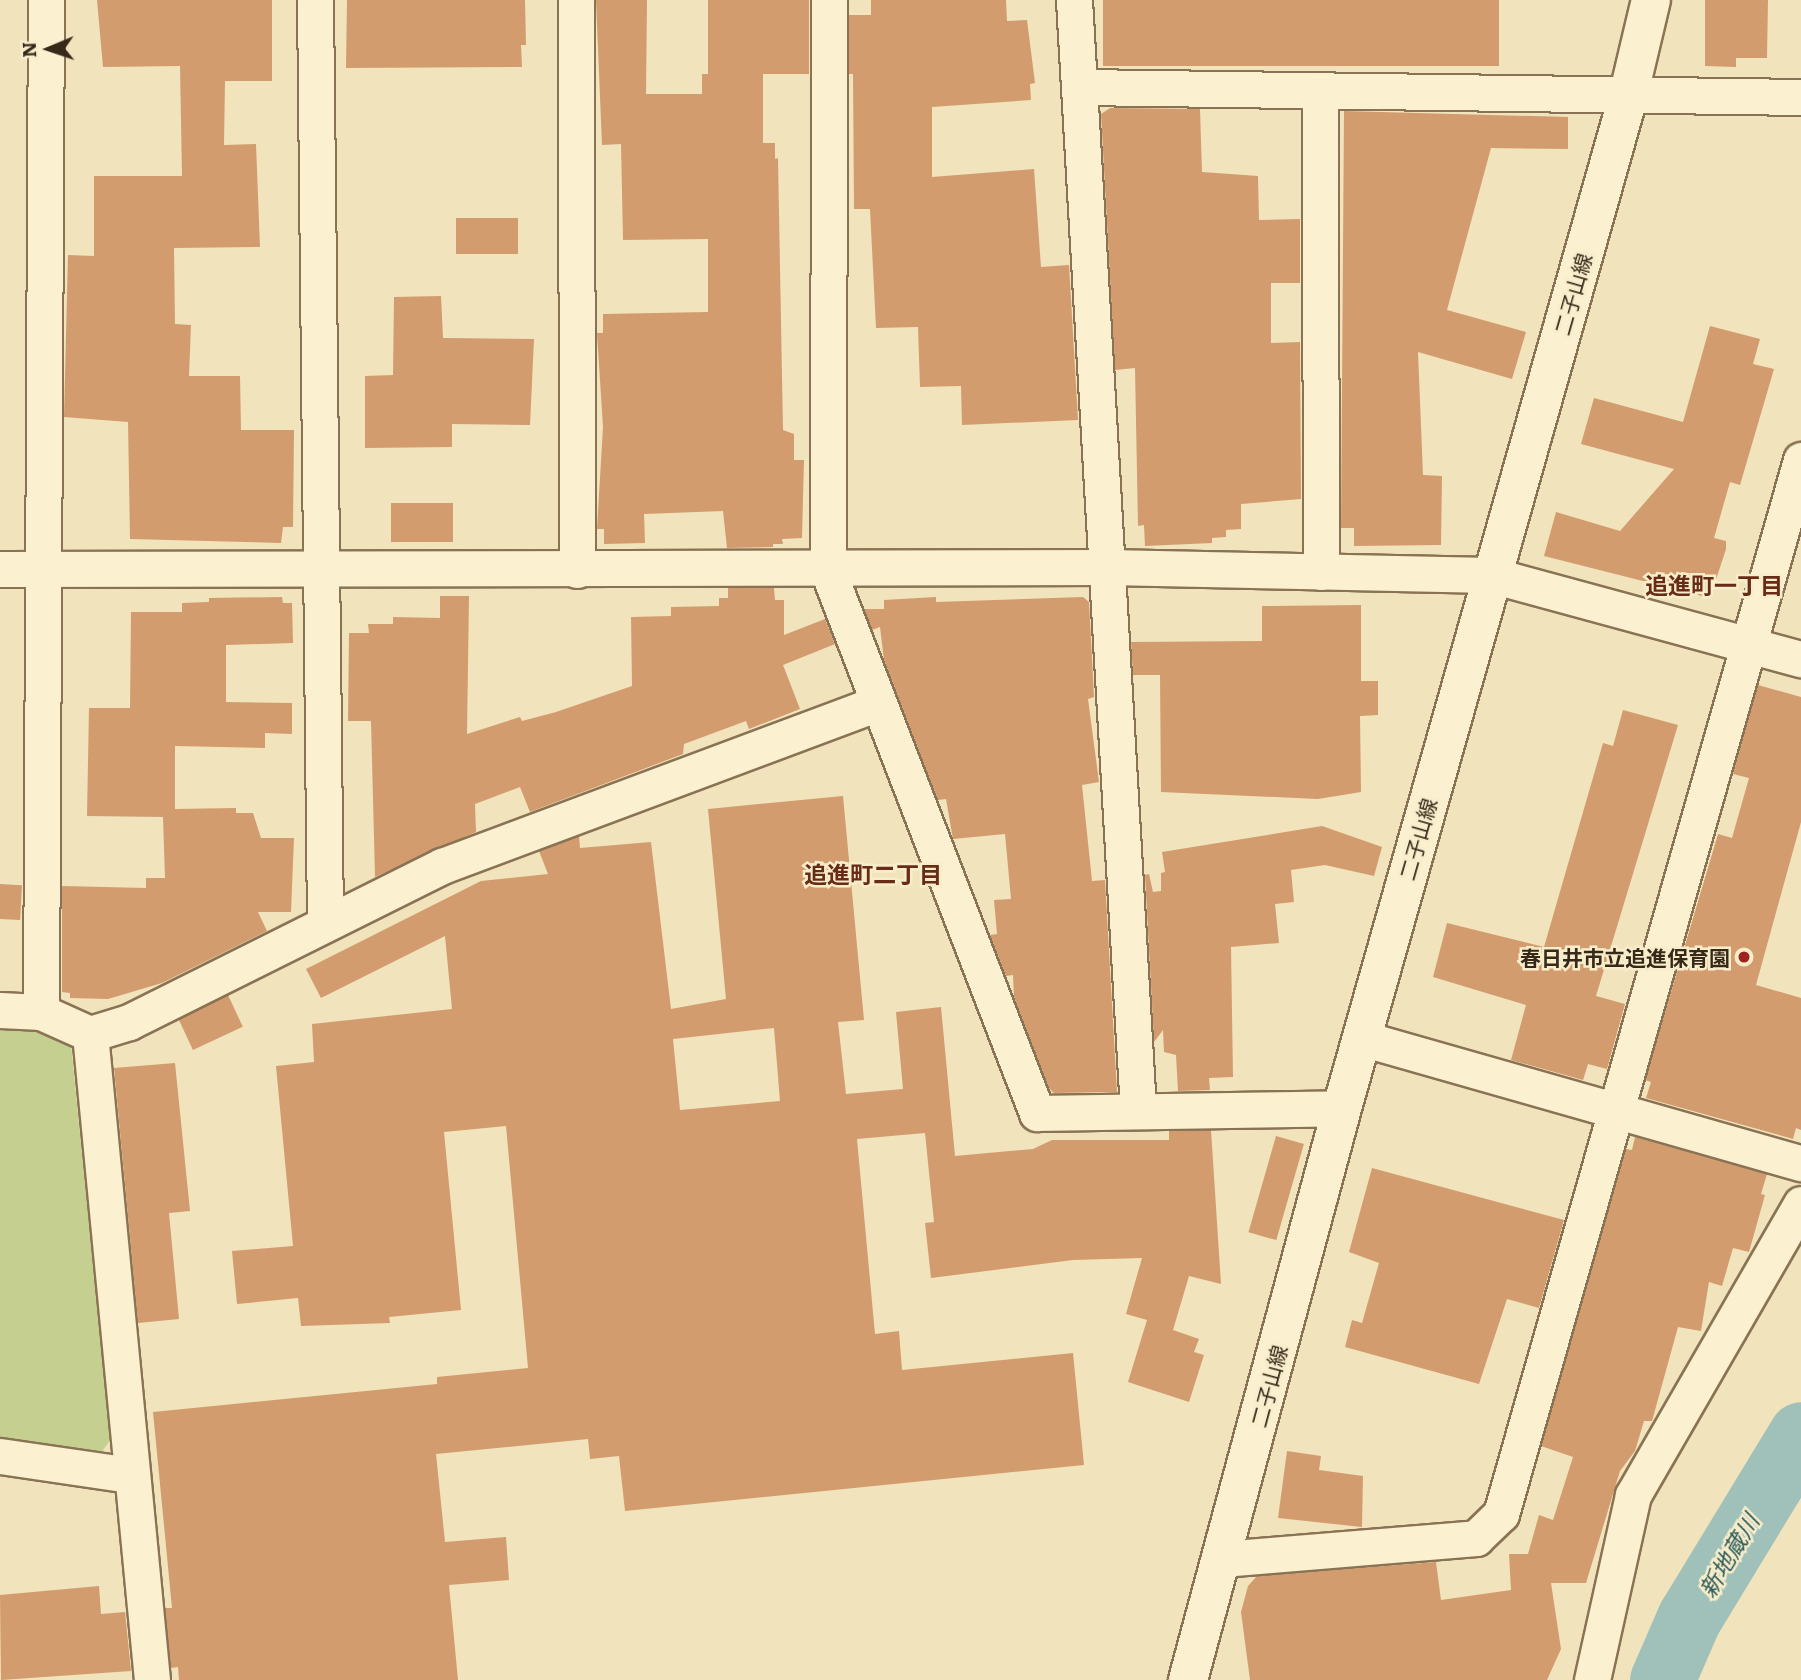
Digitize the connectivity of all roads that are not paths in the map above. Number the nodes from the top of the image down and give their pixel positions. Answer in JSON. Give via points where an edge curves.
{"nodes":[{"id":1,"x":46,"y":0,"type":"edge"},
{"id":2,"x":316,"y":0,"type":"edge"},
{"id":3,"x":576,"y":0,"type":"edge"},
{"id":4,"x":829,"y":0,"type":"edge"},
{"id":5,"x":1074,"y":0,"type":"edge"},
{"id":6,"x":1651,"y":0,"type":"edge"},
{"id":7,"x":1079,"y":87,"type":"junction"},
{"id":8,"x":1320,"y":91,"type":"junction"},
{"id":9,"x":1628,"y":97,"type":"junction"},
{"id":10,"x":1801,"y":97,"type":"edge"},
{"id":11,"x":1801,"y":460,"type":"edge"},
{"id":12,"x":1108,"y":567,"type":"junction"},
{"id":13,"x":0,"y":569,"type":"edge"},
{"id":14,"x":41,"y":569,"type":"junction"},
{"id":15,"x":322,"y":569,"type":"junction"},
{"id":16,"x":577,"y":570,"type":"junction"},
{"id":17,"x":828,"y":571,"type":"junction"},
{"id":18,"x":1321,"y":572,"type":"junction"},
{"id":19,"x":1491,"y":575,"type":"junction"},
{"id":20,"x":1747,"y":646,"type":"junction"},
{"id":21,"x":1801,"y":659,"type":"edge"},
{"id":22,"x":877,"y":703,"type":"junction"},
{"id":23,"x":325,"y":922,"type":"junction"},
{"id":24,"x":0,"y":1010,"type":"edge"},
{"id":25,"x":41,"y":1012,"type":"junction"},
{"id":26,"x":90,"y":1034,"type":"junction"},
{"id":27,"x":1361,"y":1038,"type":"junction"},
{"id":28,"x":1342,"y":1108,"type":"junction"},
{"id":29,"x":1138,"y":1111,"type":"junction"},
{"id":30,"x":1614,"y":1113,"type":"junction"},
{"id":31,"x":1801,"y":1163,"type":"edge"},
{"id":32,"x":1801,"y":1204,"type":"edge"},
{"id":33,"x":0,"y":1456,"type":"edge"},
{"id":34,"x":131,"y":1475,"type":"junction"},
{"id":35,"x":1222,"y":1559,"type":"junction"},
{"id":36,"x":152,"y":1680,"type":"edge"},
{"id":37,"x":1188,"y":1680,"type":"edge"},
{"id":38,"x":1592,"y":1680,"type":"edge"}],
"edges":[{"from":1,"to":14,"type":"street"},
{"from":2,"to":15,"type":"street"},
{"from":3,"to":16,"type":"street"},
{"from":4,"to":17,"type":"street"},
{"from":5,"to":7,"type":"street"},
{"from":6,"to":9,"type":"street","name":"二子山線"},
{"from":7,"to":8,"type":"street"},
{"from":7,"to":12,"type":"street"},
{"from":8,"to":9,"type":"street"},
{"from":8,"to":18,"type":"street"},
{"from":9,"to":10,"type":"street"},
{"from":9,"to":19,"type":"street","name":"二子山線"},
{"from":11,"to":20,"type":"street"},
{"from":12,"to":17,"type":"street"},
{"from":12,"to":18,"type":"street"},
{"from":12,"to":29,"type":"street"},
{"from":13,"to":14,"type":"street"},
{"from":14,"to":15,"type":"street"},
{"from":14,"to":25,"type":"street"},
{"from":15,"to":16,"type":"street"},
{"from":15,"to":23,"type":"street"},
{"from":16,"to":17,"type":"street"},
{"from":17,"to":22,"type":"street"},
{"from":18,"to":19,"type":"street"},
{"from":19,"to":20,"type":"street"},
{"from":19,"to":27,"type":"street","name":"二子山線"},
{"from":20,"to":21,"type":"street"},
{"from":20,"to":30,"type":"street"},
{"from":22,"to":23,"type":"street","via":[[442,866]]},
{"from":22,"to":29,"type":"street","via":[[1037,1113]]},
{"from":23,"to":26,"type":"street","via":[[129,1022]]},
{"from":24,"to":25,"type":"street"},
{"from":25,"to":26,"type":"street"},
{"from":26,"to":34,"type":"street"},
{"from":27,"to":28,"type":"street","name":"二子山線"},
{"from":27,"to":30,"type":"street"},
{"from":28,"to":29,"type":"street"},
{"from":28,"to":35,"type":"street","name":"二子山線"},
{"from":30,"to":31,"type":"street"},
{"from":30,"to":35,"type":"street","via":[[1501,1514],[1476,1538]]},
{"from":32,"to":38,"type":"street","via":[[1633,1495]]},
{"from":33,"to":34,"type":"street"},
{"from":34,"to":36,"type":"street"},
{"from":35,"to":37,"type":"street","name":"二子山線"}]}
